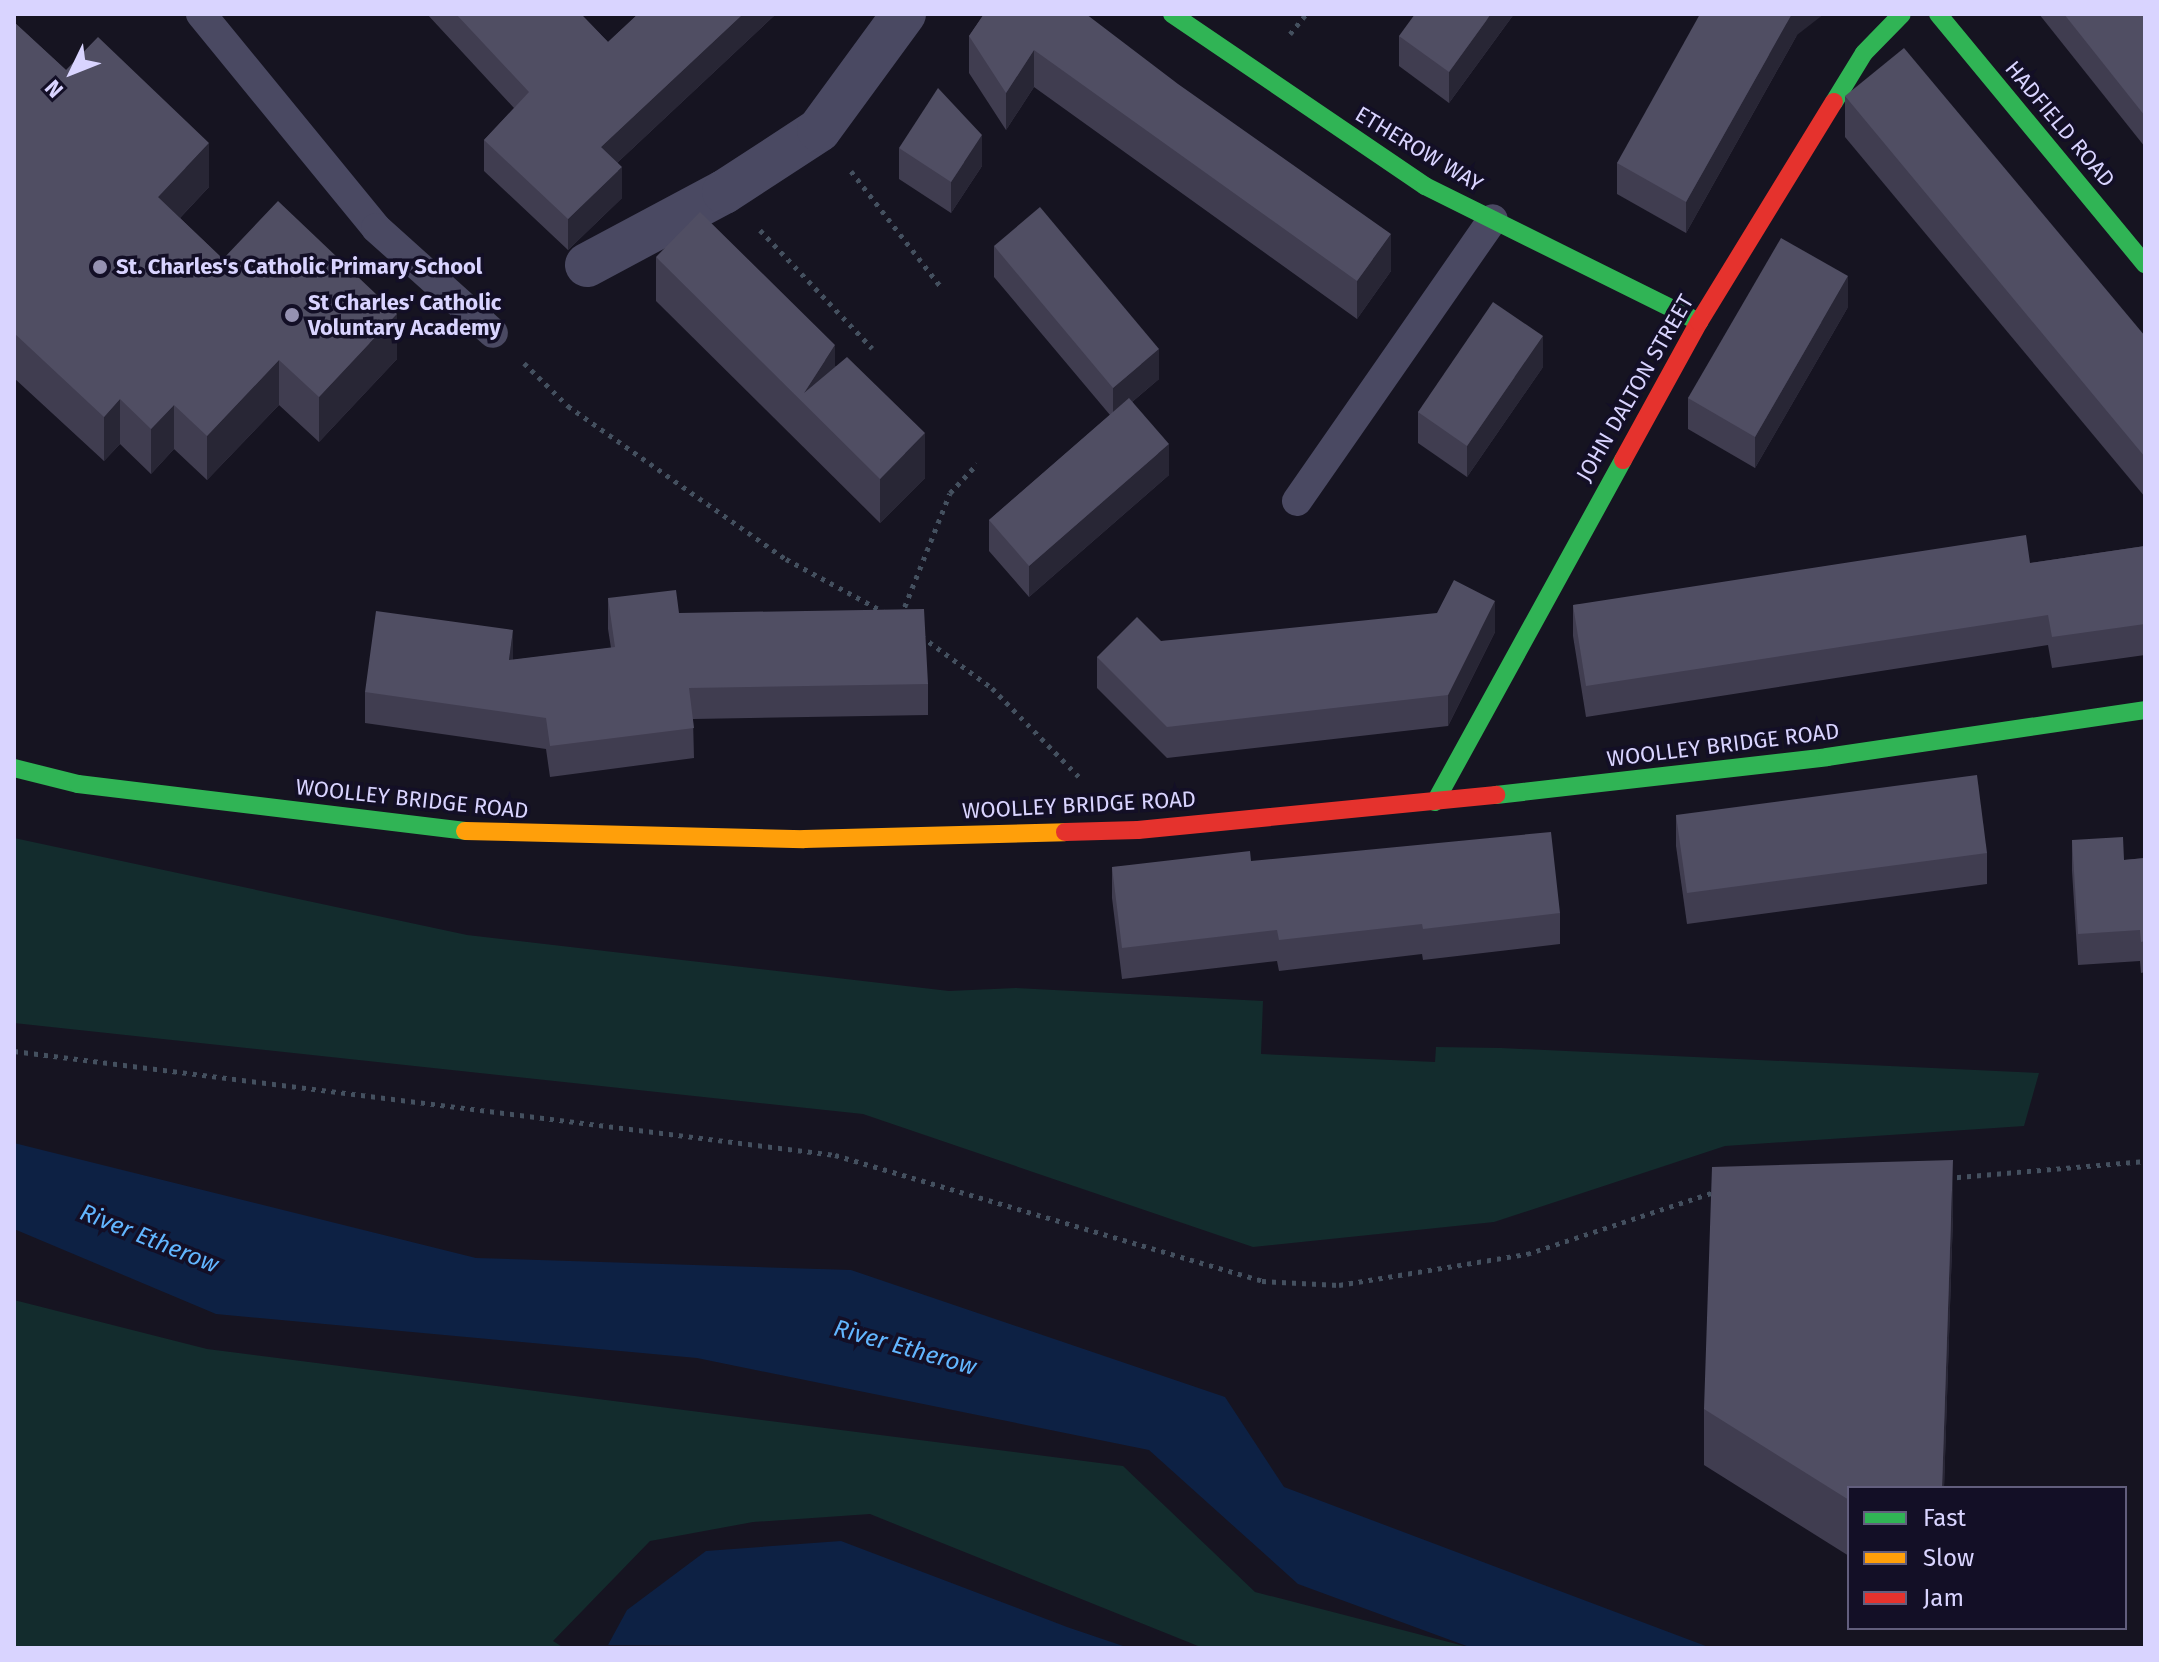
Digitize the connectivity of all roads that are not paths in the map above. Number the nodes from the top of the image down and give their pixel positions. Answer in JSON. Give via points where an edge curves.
{"nodes":[{"id":1,"x":201,"y":14,"type":"edge"},
{"id":2,"x":904,"y":14,"type":"edge"},
{"id":3,"x":1172,"y":14,"type":"edge"},
{"id":4,"x":1902,"y":14,"type":"edge"},
{"id":5,"x":1938,"y":14,"type":"edge"},
{"id":6,"x":1493,"y":219,"type":"junction"},
{"id":7,"x":2145,"y":264,"type":"edge"},
{"id":8,"x":587,"y":265,"type":"dead end"},
{"id":9,"x":1699,"y":322,"type":"junction"},
{"id":10,"x":493,"y":333,"type":"road end"},
{"id":11,"x":1297,"y":501,"type":"dead end"},
{"id":12,"x":2145,"y":710,"type":"edge"},
{"id":13,"x":14,"y":768,"type":"edge"},
{"id":14,"x":1435,"y":802,"type":"junction"}],
"edges":[{"from":1,"to":10,"type":"lane","via":[[376,228]]},
{"from":2,"to":8,"type":"street","via":[[819,130],[724,192]]},
{"from":3,"to":6,"type":"street","name":"ETHEROW WAY","via":[[1425,186]]},
{"from":4,"to":9,"type":"street","name":"JOHN DALTON STREET","via":[[1864,53]]},
{"from":5,"to":7,"type":"street","name":"HADFIELD ROAD"},
{"from":6,"to":9,"type":"street","name":"ETHEROW WAY"},
{"from":6,"to":11,"type":"lane"},
{"from":9,"to":14,"type":"street","name":"JOHN DALTON STREET"},
{"from":12,"to":14,"type":"street","name":"WOOLLEY BRIDGE ROAD","via":[[1827,757]]},
{"from":13,"to":14,"type":"street","name":"WOOLLEY BRIDGE ROAD","via":[[78,784],[503,836],[804,839],[1138,830]]}]}
